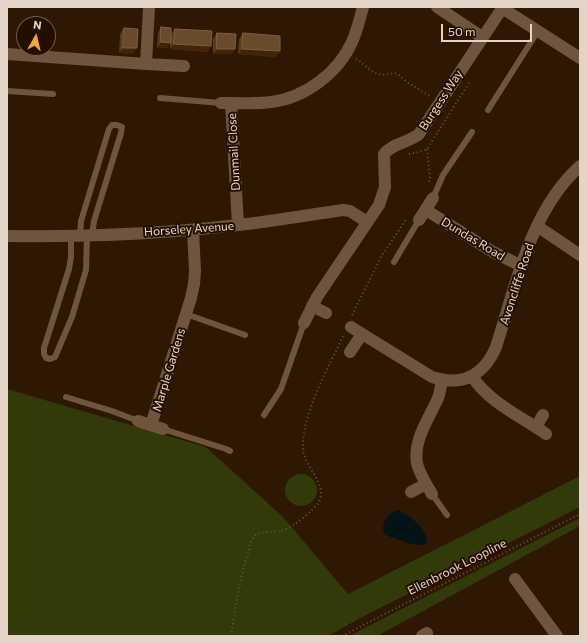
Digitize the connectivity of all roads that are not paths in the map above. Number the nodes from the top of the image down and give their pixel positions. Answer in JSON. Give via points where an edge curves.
{"nodes":[{"id":1,"x":149,"y":7,"type":"edge"},
{"id":2,"x":364,"y":7,"type":"edge"},
{"id":3,"x":437,"y":7,"type":"edge"},
{"id":4,"x":502,"y":7,"type":"edge"},
{"id":5,"x":538,"y":31,"type":"junction"},
{"id":6,"x":482,"y":37,"type":"junction"},
{"id":7,"x":7,"y":54,"type":"edge"},
{"id":8,"x":580,"y":58,"type":"edge"},
{"id":9,"x":146,"y":64,"type":"junction"},
{"id":10,"x":184,"y":66,"type":"dead end"},
{"id":11,"x":7,"y":91,"type":"edge"},
{"id":12,"x":53,"y":94,"type":"dead end"},
{"id":13,"x":160,"y":98,"type":"dead end"},
{"id":14,"x":226,"y":103,"type":"junction"},
{"id":15,"x":488,"y":110,"type":"dead end"},
{"id":16,"x":472,"y":132,"type":"dead end"},
{"id":17,"x":580,"y":166,"type":"edge"},
{"id":18,"x":430,"y":193,"type":"joint"},
{"id":19,"x":418,"y":214,"type":"junction"},
{"id":20,"x":367,"y":222,"type":"junction"},
{"id":21,"x":238,"y":225,"type":"junction"},
{"id":22,"x":537,"y":226,"type":"junction"},
{"id":23,"x":193,"y":230,"type":"junction"},
{"id":24,"x":7,"y":236,"type":"edge"},
{"id":25,"x":82,"y":236,"type":"junction"},
{"id":26,"x":580,"y":255,"type":"edge"},
{"id":27,"x":394,"y":262,"type":"dead end"},
{"id":28,"x":522,"y":266,"type":"junction"},
{"id":29,"x":312,"y":306,"type":"junction"},
{"id":30,"x":326,"y":313,"type":"dead end"},
{"id":31,"x":186,"y":314,"type":"junction"},
{"id":32,"x":304,"y":323,"type":"joint"},
{"id":33,"x":349,"y":326,"type":"road end"},
{"id":34,"x":362,"y":334,"type":"junction"},
{"id":35,"x":245,"y":335,"type":"dead end"},
{"id":36,"x":350,"y":352,"type":"dead end"},
{"id":37,"x":472,"y":376,"type":"junction"},
{"id":38,"x":442,"y":380,"type":"junction"},
{"id":39,"x":66,"y":397,"type":"dead end"},
{"id":40,"x":264,"y":415,"type":"dead end"},
{"id":41,"x":543,"y":415,"type":"dead end"},
{"id":42,"x":138,"y":421,"type":"joint"},
{"id":43,"x":157,"y":427,"type":"junction"},
{"id":44,"x":536,"y":427,"type":"junction"},
{"id":45,"x":546,"y":434,"type":"dead end"},
{"id":46,"x":230,"y":451,"type":"dead end"},
{"id":47,"x":429,"y":489,"type":"junction"},
{"id":48,"x":411,"y":492,"type":"dead end"},
{"id":49,"x":447,"y":515,"type":"dead end"},
{"id":50,"x":515,"y":579,"type":"dead end"},
{"id":51,"x":557,"y":636,"type":"edge"}],
"edges":[{"from":1,"to":9,"type":"street"},
{"from":2,"to":14,"type":"street","via":[[345,56],[321,81],[291,98],[273,102]]},
{"from":3,"to":6,"type":"street"},
{"from":4,"to":5,"type":"street"},
{"from":4,"to":6,"type":"street","name":"Burgess Way"},
{"from":5,"to":8,"type":"street"},
{"from":5,"to":15,"type":"lane"},
{"from":6,"to":20,"type":"street","name":"Burgess Way","via":[[419,134],[392,146],[384,154],[385,187],[379,205]]},
{"from":7,"to":9,"type":"street"},
{"from":9,"to":10,"type":"street"},
{"from":11,"to":12,"type":"lane"},
{"from":13,"to":14,"type":"lane","name":"Dunmail Close"},
{"from":14,"to":21,"type":"street","name":"Dunmail Close"},
{"from":16,"to":18,"type":"lane"},
{"from":17,"to":22,"type":"street","name":"Avoncliffe Road","via":[[557,190]]},
{"from":18,"to":19,"type":"street"},
{"from":19,"to":27,"type":"lane"},
{"from":19,"to":28,"type":"street","name":"Dundas Road"},
{"from":20,"to":21,"type":"street","name":"Horseley Avenue","via":[[343,210]]},
{"from":20,"to":29,"type":"street","name":"Burgess Way"},
{"from":21,"to":23,"type":"street","name":"Horseley Avenue"},
{"from":22,"to":26,"type":"street"},
{"from":22,"to":28,"type":"street","name":"Avoncliffe Road"},
{"from":23,"to":25,"type":"street","name":"Horseley Avenue"},
{"from":23,"to":31,"type":"street","name":"Marple Gardens","via":[[194,284]]},
{"from":24,"to":25,"type":"street","name":"Horseley Avenue"},
{"from":25,"to":25,"type":"lane","via":[[81,221],[109,129],[112,125],[117,125],[122,127],[122,133],[94,221]]},
{"from":25,"to":25,"type":"lane","via":[[71,257],[44,348],[46,358],[55,357],[72,317],[86,270]]},
{"from":28,"to":37,"type":"street","name":"Avoncliffe Road","via":[[494,352],[483,369]]},
{"from":29,"to":30,"type":"street"},
{"from":29,"to":32,"type":"street","name":"Burgess Way"},
{"from":31,"to":35,"type":"lane","name":"Marple Gardens"},
{"from":31,"to":43,"type":"street","name":"Marple Gardens"},
{"from":32,"to":40,"type":"lane","name":"Burgess Way","via":[[281,389]]},
{"from":33,"to":34,"type":"street"},
{"from":34,"to":36,"type":"street"},
{"from":34,"to":38,"type":"street","via":[[426,374]]},
{"from":37,"to":38,"type":"street","name":"Avoncliffe Road"},
{"from":37,"to":44,"type":"street","via":[[491,398]]},
{"from":38,"to":47,"type":"street","via":[[439,396],[420,434],[418,444],[417,463]]},
{"from":39,"to":42,"type":"lane","name":"Marple Gardens"},
{"from":41,"to":44,"type":"street"},
{"from":42,"to":43,"type":"street","name":"Marple Gardens"},
{"from":43,"to":46,"type":"lane","name":"Marple Gardens"},
{"from":44,"to":45,"type":"street"},
{"from":47,"to":48,"type":"street"},
{"from":47,"to":49,"type":"lane"},
{"from":50,"to":51,"type":"street"}]}
